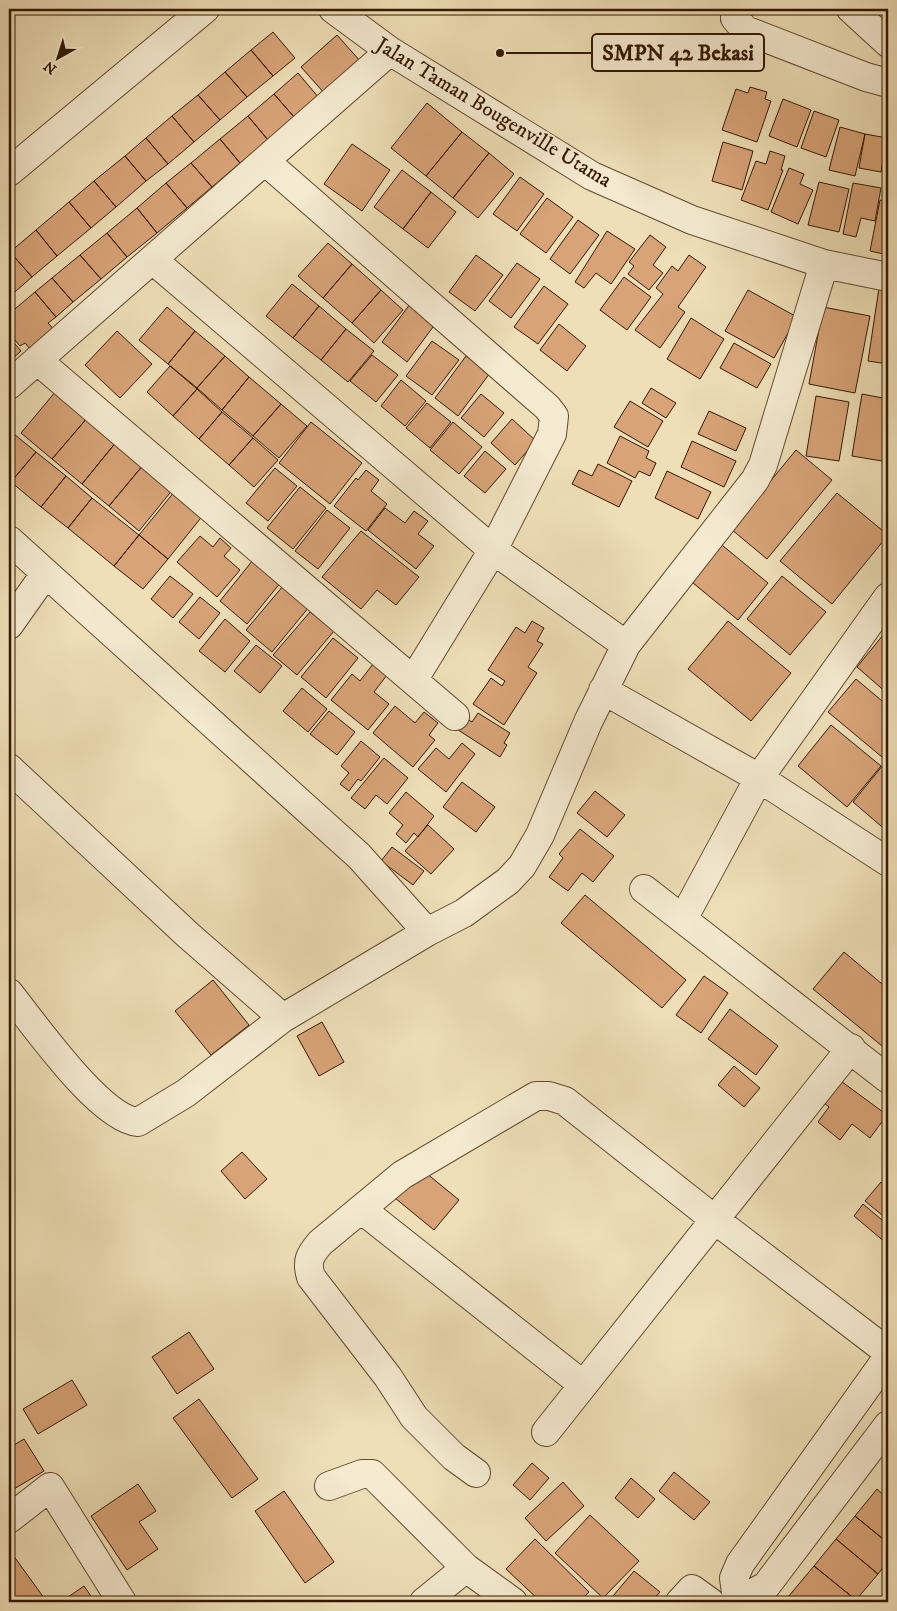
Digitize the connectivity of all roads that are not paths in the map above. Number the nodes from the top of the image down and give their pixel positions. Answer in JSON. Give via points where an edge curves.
{"nodes":[{"id":1,"x":205,"y":9,"type":"edge"},
{"id":2,"x":333,"y":9,"type":"edge"},
{"id":3,"x":738,"y":9,"type":"edge"},
{"id":4,"x":851,"y":9,"type":"edge"},
{"id":5,"x":888,"y":43,"type":"edge"},
{"id":6,"x":390,"y":51,"type":"junction"},
{"id":7,"x":888,"y":82,"type":"edge"},
{"id":8,"x":265,"y":161,"type":"junction"},
{"id":9,"x":9,"y":172,"type":"edge"},
{"id":10,"x":152,"y":260,"type":"junction"},
{"id":11,"x":824,"y":264,"type":"junction"},
{"id":12,"x":888,"y":277,"type":"edge"},
{"id":13,"x":37,"y":360,"type":"junction"},
{"id":14,"x":9,"y":385,"type":"edge"},
{"id":15,"x":9,"y":540,"type":"edge"},
{"id":16,"x":493,"y":550,"type":"junction"},
{"id":17,"x":45,"y":574,"type":"junction"},
{"id":18,"x":888,"y":597,"type":"edge"},
{"id":19,"x":9,"y":625,"type":"edge"},
{"id":20,"x":626,"y":645,"type":"junction"},
{"id":21,"x":414,"y":679,"type":"junction"},
{"id":22,"x":602,"y":690,"type":"junction"},
{"id":23,"x":455,"y":716,"type":"dead end"},
{"id":24,"x":9,"y":768,"type":"edge"},
{"id":25,"x":759,"y":778,"type":"junction"},
{"id":26,"x":888,"y":862,"type":"edge"},
{"id":27,"x":644,"y":889,"type":"dead end"},
{"id":28,"x":684,"y":919,"type":"junction"},
{"id":29,"x":427,"y":932,"type":"junction"},
{"id":30,"x":9,"y":993,"type":"edge"},
{"id":31,"x":283,"y":1018,"type":"junction"},
{"id":32,"x":851,"y":1048,"type":"junction"},
{"id":33,"x":888,"y":1079,"type":"edge"},
{"id":34,"x":361,"y":1209,"type":"junction"},
{"id":35,"x":714,"y":1219,"type":"junction"},
{"id":36,"x":888,"y":1352,"type":"edge"},
{"id":37,"x":888,"y":1357,"type":"edge"},
{"id":38,"x":582,"y":1384,"type":"junction"},
{"id":39,"x":888,"y":1425,"type":"edge"},
{"id":40,"x":546,"y":1432,"type":"dead end"},
{"id":41,"x":476,"y":1473,"type":"dead end"},
{"id":42,"x":329,"y":1486,"type":"dead end"},
{"id":43,"x":9,"y":1519,"type":"edge"},
{"id":44,"x":466,"y":1568,"type":"junction"},
{"id":45,"x":730,"y":1597,"type":"edge"},
{"id":46,"x":122,"y":1602,"type":"edge"},
{"id":47,"x":424,"y":1602,"type":"edge"},
{"id":48,"x":513,"y":1602,"type":"edge"},
{"id":49,"x":680,"y":1602,"type":"edge"},
{"id":50,"x":710,"y":1602,"type":"edge"}],
"edges":[{"from":1,"to":9,"type":"street"},
{"from":2,"to":6,"type":"street","name":"Jalan Taman Bougenville Utama"},
{"from":3,"to":7,"type":"street","via":[[736,18],[745,30]]},
{"from":4,"to":5,"type":"street"},
{"from":6,"to":8,"type":"street"},
{"from":6,"to":11,"type":"street","name":"Jalan Taman Bougenville Utama","via":[[592,176],[692,220]]},
{"from":8,"to":10,"type":"street"},
{"from":8,"to":16,"type":"street","via":[[554,416],[552,434]]},
{"from":10,"to":13,"type":"street"},
{"from":10,"to":16,"type":"street"},
{"from":11,"to":12,"type":"street","name":"Jalan Taman Bougenville Utama"},
{"from":11,"to":20,"type":"street","via":[[763,465],[755,480]]},
{"from":13,"to":14,"type":"street"},
{"from":13,"to":21,"type":"street"},
{"from":15,"to":17,"type":"street"},
{"from":16,"to":20,"type":"street"},
{"from":16,"to":21,"type":"street"},
{"from":17,"to":19,"type":"street"},
{"from":17,"to":29,"type":"street","via":[[359,856]]},
{"from":18,"to":25,"type":"street"},
{"from":20,"to":22,"type":"street"},
{"from":21,"to":23,"type":"street"},
{"from":22,"to":25,"type":"street"},
{"from":22,"to":29,"type":"street","via":[[540,835],[522,866],[508,881],[464,914]]},
{"from":24,"to":31,"type":"street","via":[[188,935]]},
{"from":25,"to":26,"type":"street"},
{"from":25,"to":28,"type":"street"},
{"from":27,"to":28,"type":"street"},
{"from":28,"to":32,"type":"street"},
{"from":29,"to":31,"type":"street"},
{"from":30,"to":31,"type":"street","via":[[80,1082],[121,1117],[138,1122],[186,1094]]},
{"from":32,"to":33,"type":"street"},
{"from":32,"to":35,"type":"street"},
{"from":34,"to":35,"type":"street","via":[[402,1175],[536,1096],[549,1096],[565,1101]]},
{"from":34,"to":38,"type":"street"},
{"from":34,"to":41,"type":"street","via":[[311,1254],[307,1265],[311,1277],[388,1377],[414,1417],[454,1458]]},
{"from":35,"to":36,"type":"street"},
{"from":35,"to":38,"type":"street"},
{"from":37,"to":45,"type":"street","via":[[740,1564]]},
{"from":38,"to":40,"type":"street"},
{"from":39,"to":45,"type":"street","via":[[766,1586],[753,1593]]},
{"from":42,"to":44,"type":"street","via":[[362,1474],[372,1474]]},
{"from":43,"to":46,"type":"street","via":[[50,1487]]},
{"from":44,"to":47,"type":"street"},
{"from":44,"to":48,"type":"street"},
{"from":49,"to":50,"type":"street","via":[[692,1589]]}]}
